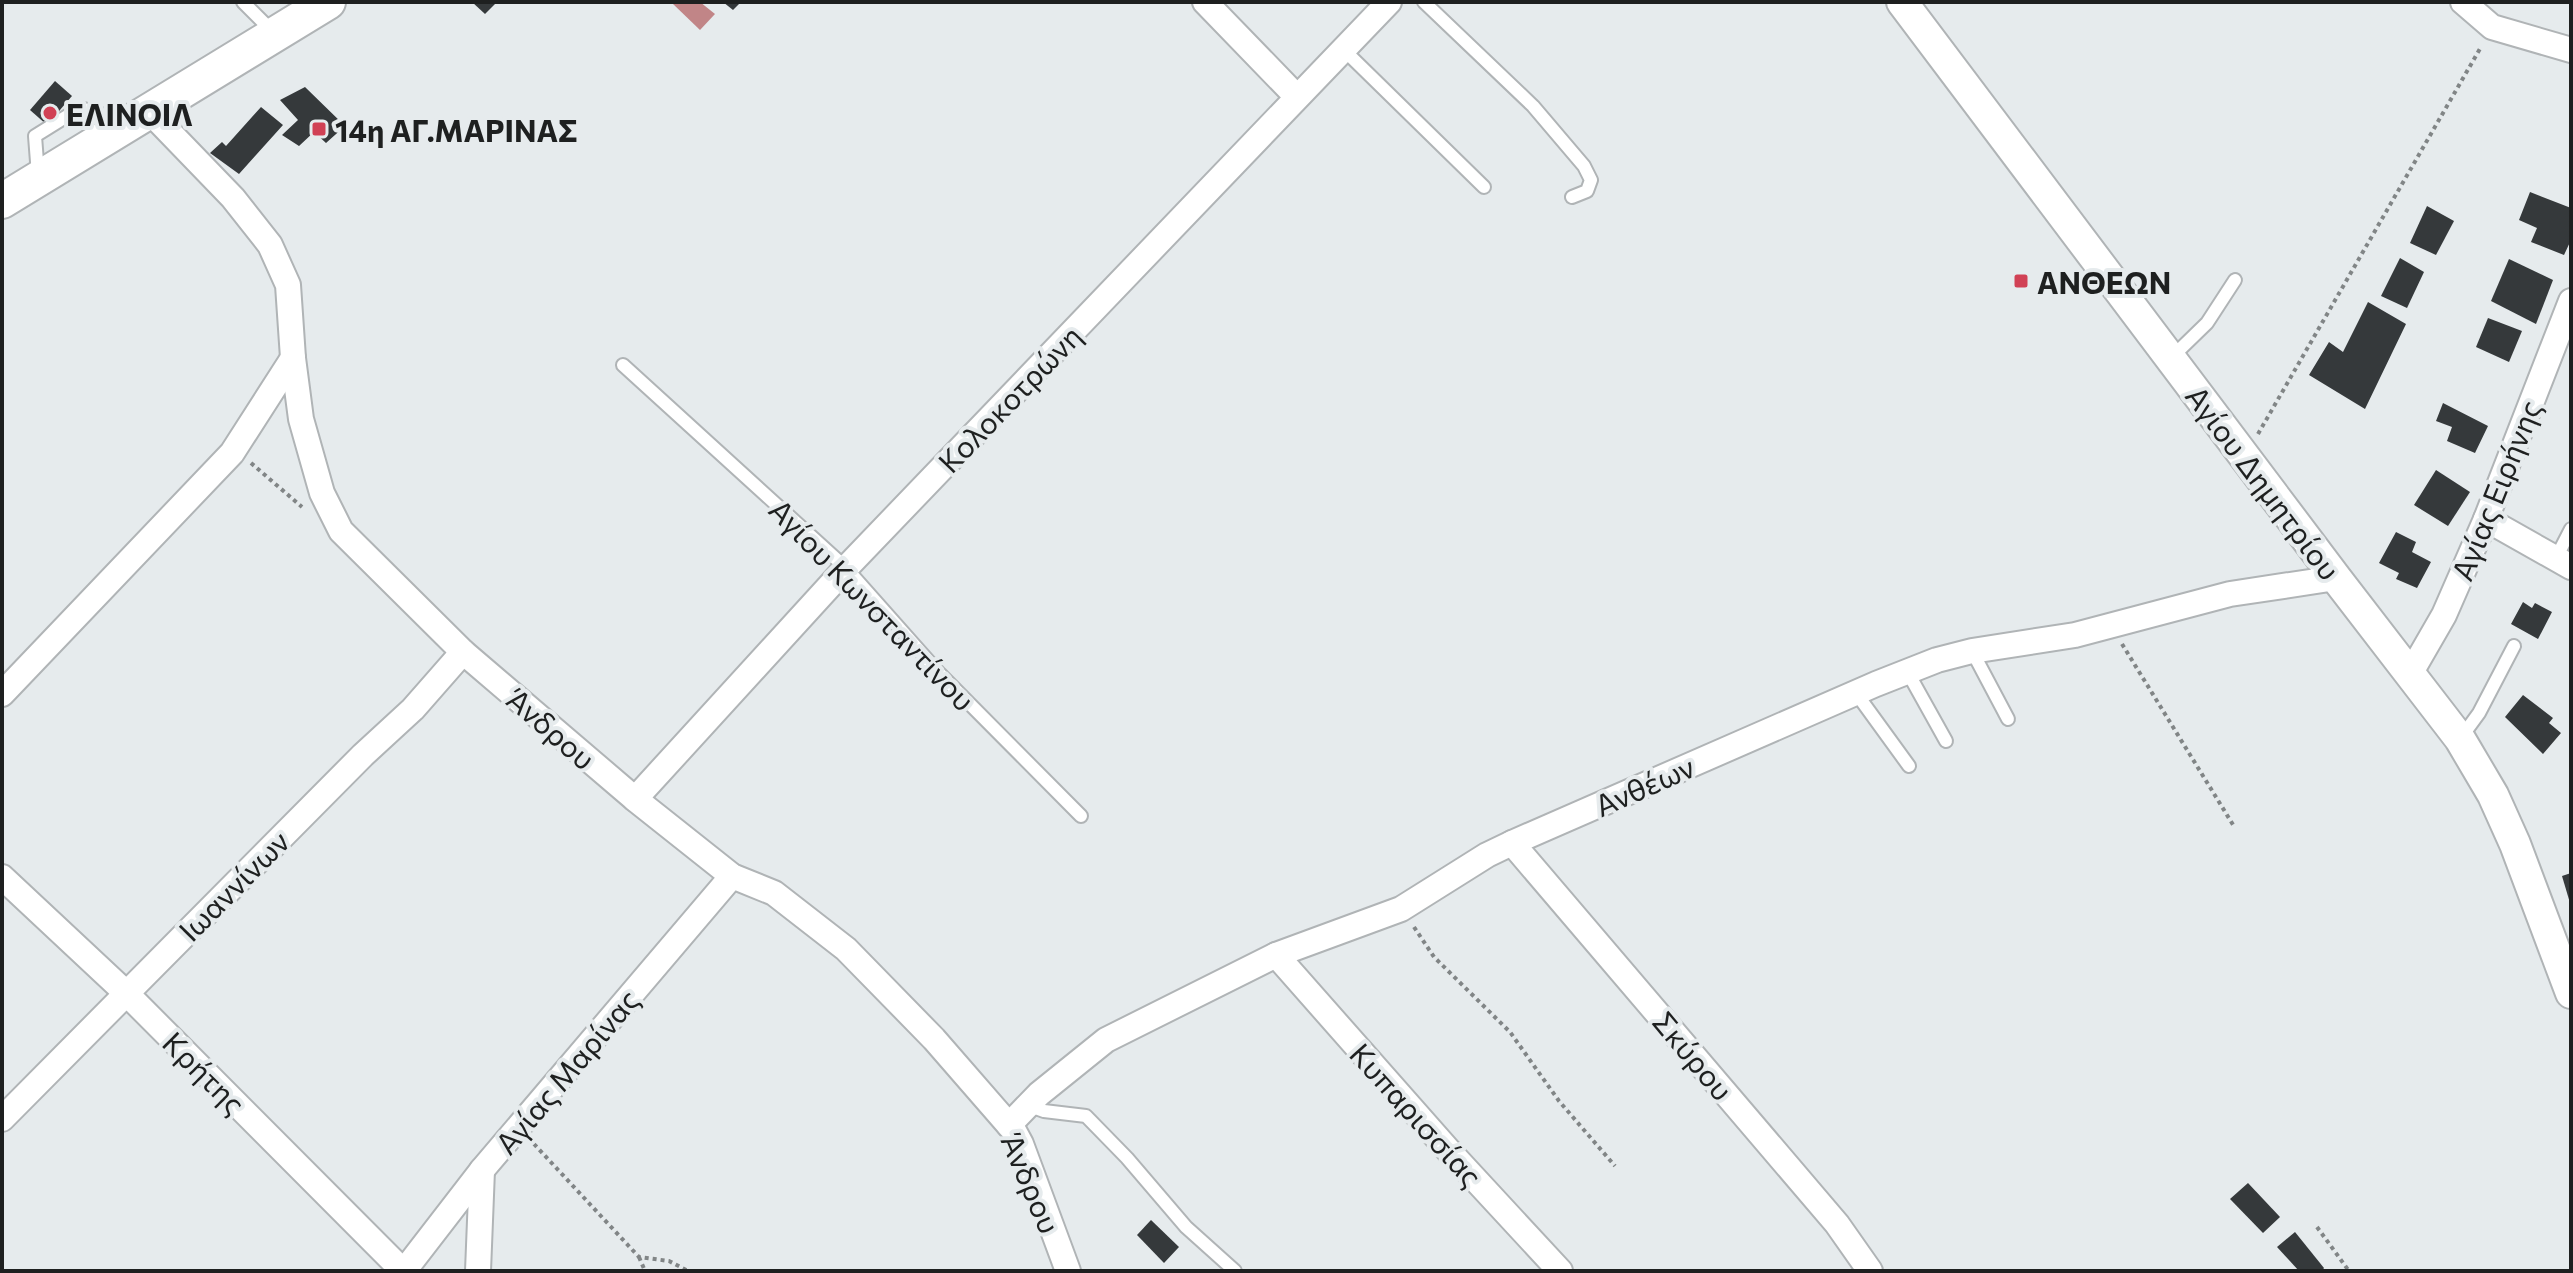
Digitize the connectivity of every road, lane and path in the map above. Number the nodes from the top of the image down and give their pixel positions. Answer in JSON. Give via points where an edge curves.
{"nodes":[{"id":1,"x":243,"y":2,"type":"edge"},
{"id":2,"x":1205,"y":2,"type":"edge"},
{"id":3,"x":1389,"y":2,"type":"edge"},
{"id":4,"x":1424,"y":2,"type":"edge"},
{"id":5,"x":1902,"y":2,"type":"edge"},
{"id":6,"x":2463,"y":2,"type":"edge"},
{"id":7,"x":324,"y":3,"type":"edge"},
{"id":8,"x":2492,"y":27,"type":"junction"},
{"id":9,"x":275,"y":34,"type":"junction"},
{"id":10,"x":1344,"y":50,"type":"junction"},
{"id":11,"x":2571,"y":50,"type":"edge"},
{"id":12,"x":1297,"y":97,"type":"junction"},
{"id":13,"x":140,"y":117,"type":"junction"},
{"id":14,"x":1484,"y":187,"type":"dead end"},
{"id":15,"x":1572,"y":197,"type":"dead end"},
{"id":16,"x":2,"y":201,"type":"edge"},
{"id":17,"x":2235,"y":280,"type":"dead end"},
{"id":18,"x":2571,"y":301,"type":"edge"},
{"id":19,"x":293,"y":358,"type":"junction"},
{"id":20,"x":2171,"y":358,"type":"junction"},
{"id":21,"x":623,"y":365,"type":"dead end"},
{"id":22,"x":232,"y":453,"type":"junction"},
{"id":23,"x":2246,"y":455,"type":"junction"},
{"id":24,"x":2486,"y":519,"type":"junction"},
{"id":25,"x":2571,"y":529,"type":"edge"},
{"id":26,"x":341,"y":531,"type":"junction"},
{"id":27,"x":2564,"y":562,"type":"edge"},
{"id":28,"x":846,"y":568,"type":"junction"},
{"id":29,"x":2336,"y":578,"type":"junction"},
{"id":30,"x":2110,"y":625,"type":"junction"},
{"id":31,"x":2514,"y":646,"type":"dead end"},
{"id":32,"x":1972,"y":651,"type":"junction"},
{"id":33,"x":463,"y":652,"type":"junction"},
{"id":34,"x":1907,"y":671,"type":"junction"},
{"id":35,"x":2410,"y":674,"type":"junction"},
{"id":36,"x":1856,"y":693,"type":"junction"},
{"id":37,"x":2,"y":694,"type":"edge"},
{"id":38,"x":2008,"y":719,"type":"dead end"},
{"id":39,"x":2460,"y":739,"type":"junction"},
{"id":40,"x":1946,"y":741,"type":"dead end"},
{"id":41,"x":1909,"y":766,"type":"dead end"},
{"id":42,"x":635,"y":799,"type":"junction"},
{"id":43,"x":1081,"y":816,"type":"dead end"},
{"id":44,"x":2235,"y":828,"type":"dead end"},
{"id":45,"x":1512,"y":843,"type":"junction"},
{"id":46,"x":732,"y":876,"type":"junction"},
{"id":47,"x":2,"y":877,"type":"edge"},
{"id":48,"x":1401,"y":909,"type":"junction"},
{"id":49,"x":1276,"y":955,"type":"junction"},
{"id":50,"x":125,"y":992,"type":"junction"},
{"id":51,"x":2571,"y":993,"type":"edge"},
{"id":52,"x":1030,"y":1106,"type":"junction"},
{"id":53,"x":2,"y":1119,"type":"edge"},
{"id":54,"x":1009,"y":1125,"type":"junction"},
{"id":55,"x":518,"y":1127,"type":"junction"},
{"id":56,"x":1615,"y":1166,"type":"dead end"},
{"id":57,"x":482,"y":1170,"type":"junction"},
{"id":58,"x":2317,"y":1227,"type":"dead end"},
{"id":59,"x":639,"y":1257,"type":"junction"},
{"id":60,"x":404,"y":1271,"type":"edge"},
{"id":61,"x":478,"y":1271,"type":"edge"},
{"id":62,"x":645,"y":1271,"type":"edge"},
{"id":63,"x":688,"y":1271,"type":"edge"},
{"id":64,"x":1068,"y":1271,"type":"edge"},
{"id":65,"x":1235,"y":1271,"type":"edge"},
{"id":66,"x":1560,"y":1271,"type":"edge"},
{"id":67,"x":1870,"y":1271,"type":"edge"},
{"id":68,"x":2349,"y":1271,"type":"edge"}],
"edges":[{"from":1,"to":9,"type":"lane"},
{"from":2,"to":12,"type":"street"},
{"from":3,"to":10,"type":"street","name":"Κολοκοτρώνη"},
{"from":4,"to":15,"type":"lane","via":[[1533,106],[1584,166],[1591,180],[1587,191]]},
{"from":5,"to":20,"type":"street","name":"Αγίου Δημητρίου"},
{"from":6,"to":8,"type":"street"},
{"from":7,"to":9,"type":"main road"},
{"from":8,"to":11,"type":"street"},
{"from":8,"to":23,"type":"path"},
{"from":9,"to":13,"type":"main road"},
{"from":10,"to":12,"type":"street","name":"Κολοκοτρώνη"},
{"from":10,"to":14,"type":"lane"},
{"from":12,"to":28,"type":"street","name":"Κολοκοτρώνη"},
{"from":13,"to":16,"type":"main road"},
{"from":13,"to":19,"type":"street","name":"Άνδρου","via":[[233,198],[270,245],[288,285]]},
{"from":17,"to":20,"type":"lane","via":[[2207,323]]},
{"from":18,"to":24,"type":"street","name":"Αγίας Ειρήνης"},
{"from":19,"to":22,"type":"street"},
{"from":19,"to":26,"type":"street","name":"Άνδρου","via":[[301,419],[322,493]]},
{"from":20,"to":23,"type":"street","name":"Αγίου Δημητρίου"},
{"from":21,"to":28,"type":"lane","name":"Αγίου Κωνσταντίνου"},
{"from":22,"to":26,"type":"path"},
{"from":22,"to":37,"type":"street"},
{"from":23,"to":29,"type":"street","name":"Αγίου Δημητρίου"},
{"from":24,"to":27,"type":"street"},
{"from":24,"to":35,"type":"street","name":"Αγίας Ειρήνης","via":[[2444,615]]},
{"from":25,"to":27,"type":"lane"},
{"from":26,"to":33,"type":"street","name":"Άνδρου"},
{"from":28,"to":42,"type":"street","name":"Κολοκοτρώνη"},
{"from":28,"to":43,"type":"lane","name":"Αγίου Κωνσταντίνου","via":[[940,674]]},
{"from":29,"to":30,"type":"street","name":"Ανθέων","via":[[2230,594]]},
{"from":29,"to":35,"type":"street","name":"Αγίου Δημητρίου"},
{"from":30,"to":32,"type":"street","name":"Ανθέων"},
{"from":30,"to":44,"type":"path"},
{"from":31,"to":39,"type":"lane"},
{"from":32,"to":34,"type":"street","name":"Ανθέων"},
{"from":32,"to":38,"type":"lane"},
{"from":33,"to":42,"type":"street","name":"Άνδρου"},
{"from":33,"to":50,"type":"street","name":"Ιωαννίνων","via":[[413,709]]},
{"from":34,"to":36,"type":"street","name":"Ανθέων"},
{"from":34,"to":40,"type":"lane"},
{"from":35,"to":39,"type":"street","name":"Αγίου Δημητρίου"},
{"from":36,"to":41,"type":"lane"},
{"from":36,"to":45,"type":"street","name":"Ανθέων"},
{"from":39,"to":51,"type":"street","name":"Αγίου Δημητρίου","via":[[2515,844]]},
{"from":42,"to":46,"type":"street","name":"Άνδρου"},
{"from":45,"to":48,"type":"street","name":"Ανθέων"},
{"from":45,"to":67,"type":"street","name":"Σκύρου","via":[[1837,1224]]},
{"from":46,"to":54,"type":"street","name":"Άνδρου","via":[[774,893],[846,949]]},
{"from":46,"to":55,"type":"street","name":"Αγίας Μαρίνας"},
{"from":47,"to":50,"type":"street","name":"Κρήτης"},
{"from":48,"to":49,"type":"street","name":"Ανθέων"},
{"from":48,"to":56,"type":"path","via":[[1434,957],[1510,1032]]},
{"from":49,"to":52,"type":"street","name":"Ανθέων","via":[[1106,1040]]},
{"from":49,"to":66,"type":"street","name":"Κυπαρισσίας"},
{"from":50,"to":53,"type":"street","name":"Ιωαννίνων"},
{"from":50,"to":60,"type":"street","name":"Κρήτης"},
{"from":52,"to":54,"type":"street","name":"Ανθέων"},
{"from":52,"to":65,"type":"lane","via":[[1086,1116],[1186,1227]]},
{"from":54,"to":64,"type":"street","name":"Άνδρου","via":[[1021,1144]]},
{"from":55,"to":57,"type":"street","name":"Αγίας Μαρίνας"},
{"from":55,"to":59,"type":"path"},
{"from":57,"to":60,"type":"street","name":"Αγίας Μαρίνας"},
{"from":57,"to":61,"type":"street"},
{"from":58,"to":68,"type":"path"},
{"from":59,"to":62,"type":"path"},
{"from":59,"to":63,"type":"path","via":[[669,1261]]}]}
